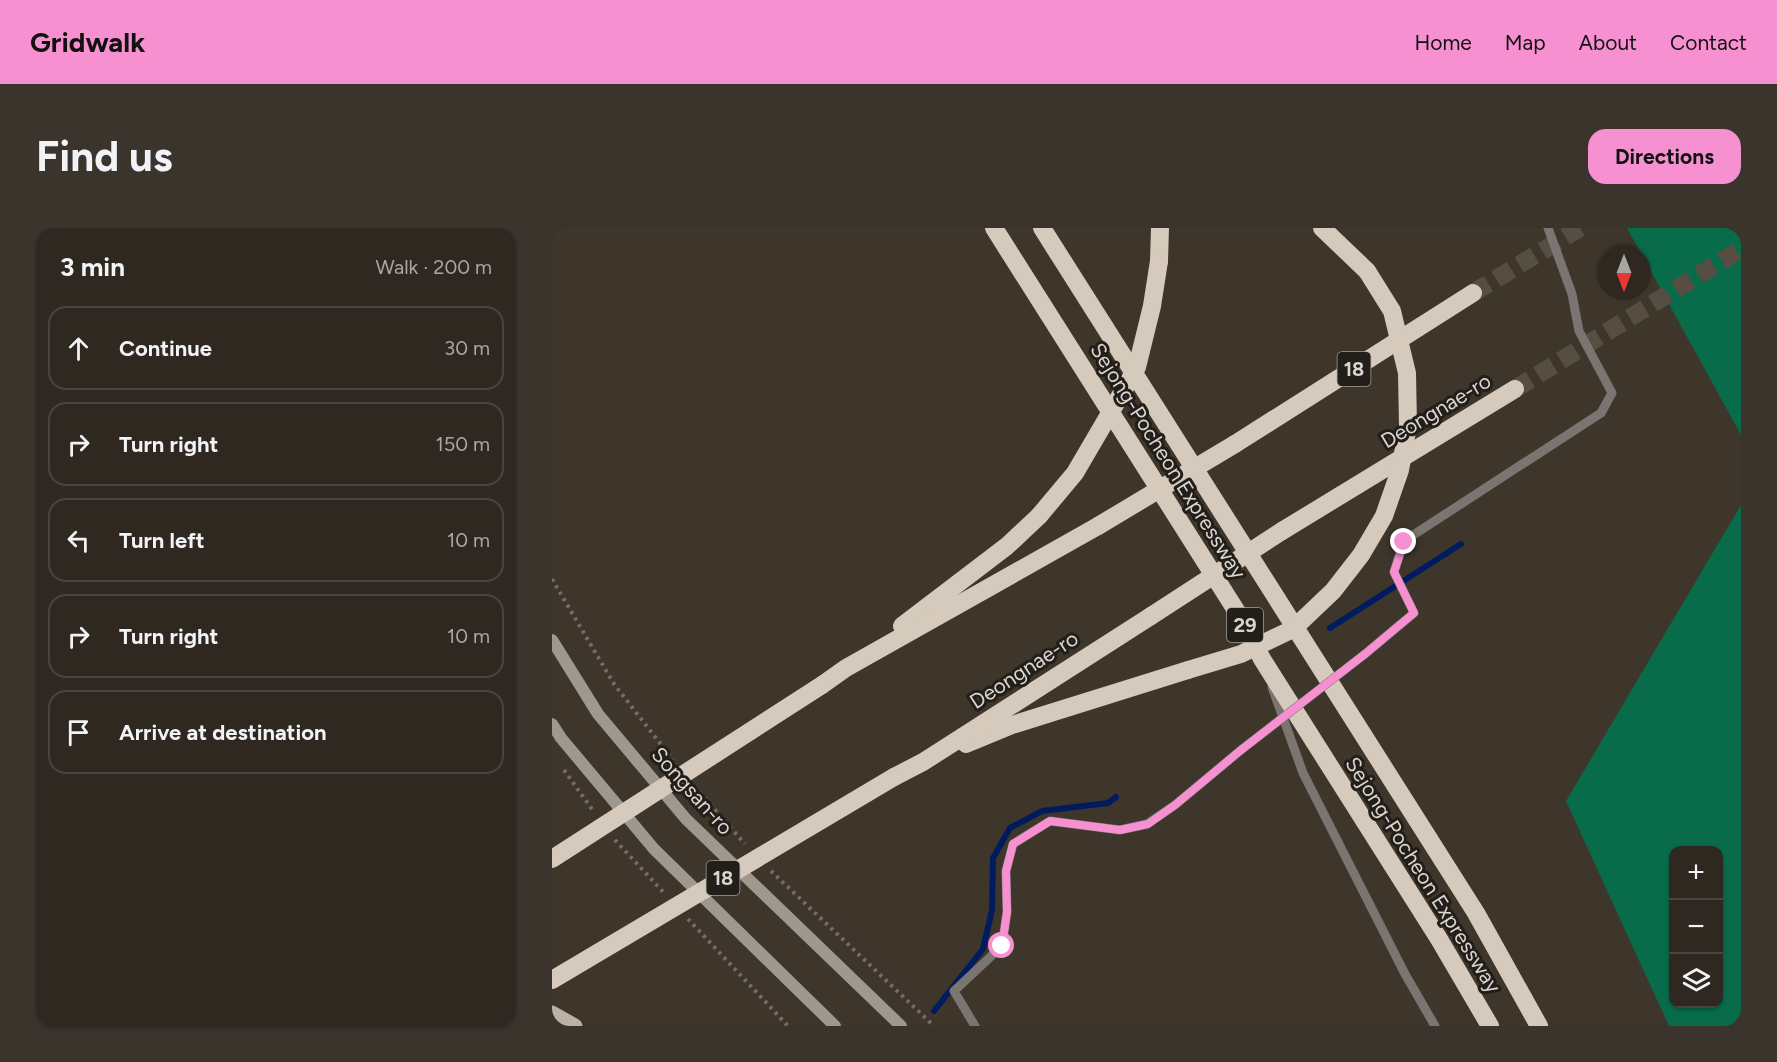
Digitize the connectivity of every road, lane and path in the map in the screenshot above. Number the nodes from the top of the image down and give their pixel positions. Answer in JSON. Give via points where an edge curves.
{"nodes":[{"id":1,"x":994,"y":228,"type":"edge"},
{"id":2,"x":1042,"y":228,"type":"edge"},
{"id":3,"x":1160,"y":228,"type":"edge"},
{"id":4,"x":1322,"y":228,"type":"edge"},
{"id":5,"x":1548,"y":228,"type":"edge"},
{"id":6,"x":1473,"y":293,"type":"tunnel mouth"},
{"id":7,"x":1515,"y":389,"type":"tunnel mouth"},
{"id":8,"x":552,"y":579,"type":"edge"},
{"id":9,"x":552,"y":640,"type":"edge"},
{"id":10,"x":1262,"y":659,"type":"junction"},
{"id":11,"x":846,"y":668,"type":"junction"},
{"id":12,"x":552,"y":724,"type":"edge"},
{"id":13,"x":922,"y":762,"type":"junction"},
{"id":14,"x":676,"y":765,"type":"dead end"},
{"id":15,"x":690,"y":782,"type":"dead end"},
{"id":16,"x":750,"y":849,"type":"dead end"},
{"id":17,"x":552,"y":859,"type":"edge"},
{"id":18,"x":766,"y":866,"type":"dead end"},
{"id":19,"x":552,"y":980,"type":"edge"},
{"id":20,"x":552,"y":1013,"type":"edge"},
{"id":21,"x":575,"y":1026,"type":"edge"},
{"id":22,"x":834,"y":1026,"type":"edge"},
{"id":23,"x":901,"y":1026,"type":"edge"},
{"id":24,"x":934,"y":1026,"type":"edge"},
{"id":25,"x":975,"y":1026,"type":"edge"},
{"id":26,"x":1435,"y":1026,"type":"edge"},
{"id":27,"x":1490,"y":1026,"type":"edge"},
{"id":28,"x":1539,"y":1026,"type":"edge"}],
"edges":[{"from":1,"to":10,"type":"highway","name":"Sejong-Pocheon Expressway","number":"29","via":[[1244,623]]},
{"from":2,"to":28,"type":"highway","name":"Sejong-Pocheon Expressway","number":"29","via":[[1476,913]]},
{"from":3,"to":11,"type":"highway","bridge":true,"via":[[1152,306],[1137,367],[1075,473],[1007,546]]},
{"from":4,"to":13,"type":"highway","bridge":true,"via":[[1367,271],[1392,311],[1407,373],[1408,426],[1400,470],[1384,516],[1361,555],[1333,591],[1293,629],[1241,654],[1012,725]]},
{"from":5,"to":25,"type":"lane","bridge":true,"via":[[1572,294],[1579,331],[1612,393],[1601,412],[1404,542],[1394,572],[1414,613],[1175,805],[1148,824],[1120,830],[1050,821],[1013,844],[1006,871],[1007,912],[1002,946],[954,992]]},
{"from":6,"to":11,"type":"highway","number":"18","bridge":true,"via":[[1098,526]]},
{"from":7,"to":13,"type":"highway","name":"Deongnae-ro","number":"18","bridge":true,"via":[[1282,531]]},
{"from":8,"to":14,"type":"path","via":[[614,684]]},
{"from":9,"to":23,"type":"street","name":"Songsan-ro","via":[[598,714],[686,819]]},
{"from":10,"to":26,"type":"lane","via":[[1303,773]]},
{"from":10,"to":27,"type":"highway","name":"Sejong-Pocheon Expressway","number":"29"},
{"from":11,"to":17,"type":"highway","number":"18","bridge":true},
{"from":12,"to":22,"type":"street","via":[[654,849]]},
{"from":13,"to":19,"type":"highway","name":"Deongnae-ro","number":"18","bridge":true},
{"from":15,"to":16,"type":"path"},
{"from":18,"to":24,"type":"path"},
{"from":20,"to":21,"type":"main road"}]}
